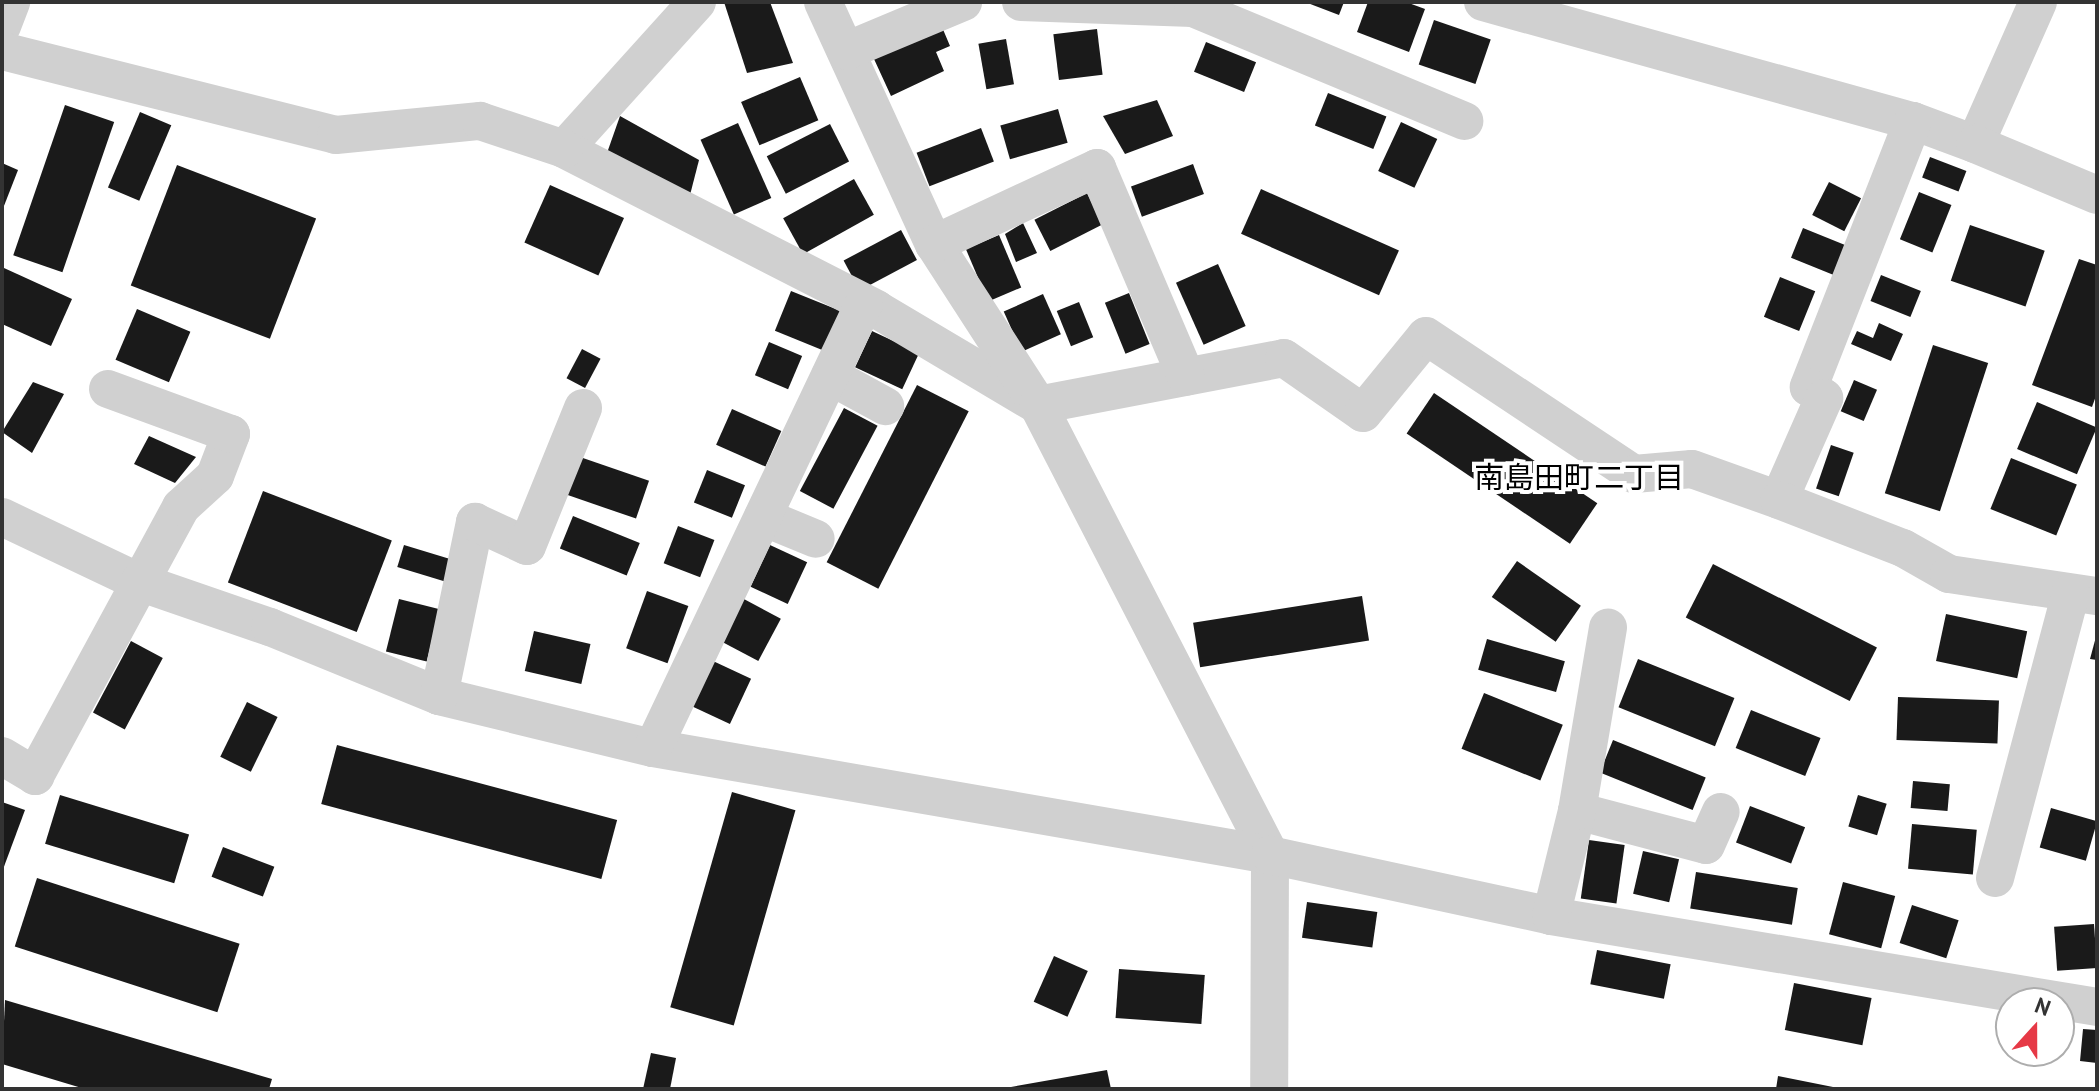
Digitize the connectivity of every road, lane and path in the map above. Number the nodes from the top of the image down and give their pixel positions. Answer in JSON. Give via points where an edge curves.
{"nodes":[{"id":1,"x":11,"y":2,"type":"edge"},
{"id":2,"x":697,"y":2,"type":"edge"},
{"id":3,"x":823,"y":2,"type":"edge"},
{"id":4,"x":963,"y":2,"type":"edge"},
{"id":5,"x":1021,"y":2,"type":"edge"},
{"id":6,"x":1483,"y":2,"type":"edge"},
{"id":7,"x":2038,"y":2,"type":"edge"},
{"id":8,"x":2,"y":26,"type":"edge"},
{"id":9,"x":2,"y":51,"type":"edge"},
{"id":10,"x":846,"y":51,"type":"junction"},
{"id":11,"x":1464,"y":121,"type":"dead end"},
{"id":12,"x":1913,"y":121,"type":"junction"},
{"id":13,"x":1975,"y":144,"type":"junction"},
{"id":14,"x":564,"y":149,"type":"junction"},
{"id":15,"x":2097,"y":195,"type":"edge"},
{"id":16,"x":934,"y":244,"type":"junction"},
{"id":17,"x":864,"y":303,"type":"junction"},
{"id":18,"x":830,"y":376,"type":"junction"},
{"id":19,"x":1186,"y":377,"type":"junction"},
{"id":20,"x":108,"y":389,"type":"dead end"},
{"id":21,"x":1038,"y":405,"type":"junction"},
{"id":22,"x":885,"y":406,"type":"dead end"},
{"id":23,"x":583,"y":408,"type":"dead end"},
{"id":24,"x":1779,"y":500,"type":"junction"},
{"id":25,"x":2,"y":517,"type":"edge"},
{"id":26,"x":763,"y":517,"type":"junction"},
{"id":27,"x":816,"y":539,"type":"dead end"},
{"id":28,"x":139,"y":582,"type":"junction"},
{"id":29,"x":2084,"y":594,"type":"edge"},
{"id":30,"x":1608,"y":628,"type":"dead end"},
{"id":31,"x":439,"y":696,"type":"junction"},
{"id":32,"x":653,"y":748,"type":"junction"},
{"id":33,"x":2,"y":756,"type":"edge"},
{"id":34,"x":1577,"y":811,"type":"junction"},
{"id":35,"x":1721,"y":812,"type":"dead end"},
{"id":36,"x":1270,"y":855,"type":"junction"},
{"id":37,"x":1995,"y":878,"type":"dead end"},
{"id":38,"x":1551,"y":916,"type":"junction"},
{"id":39,"x":2097,"y":1007,"type":"edge"},
{"id":40,"x":1269,"y":1089,"type":"edge"}],
"edges":[{"from":1,"to":8,"type":"street"},
{"from":2,"to":14,"type":"street"},
{"from":3,"to":10,"type":"street"},
{"from":4,"to":10,"type":"street"},
{"from":5,"to":11,"type":"street","via":[[1193,8]]},
{"from":6,"to":12,"type":"street"},
{"from":7,"to":13,"type":"street"},
{"from":9,"to":14,"type":"street","via":[[336,135],[480,121]]},
{"from":10,"to":16,"type":"street"},
{"from":12,"to":13,"type":"street"},
{"from":12,"to":24,"type":"street","via":[[1809,387],[1824,398]]},
{"from":13,"to":15,"type":"street"},
{"from":14,"to":17,"type":"street"},
{"from":16,"to":19,"type":"street","via":[[1097,168]]},
{"from":16,"to":21,"type":"street"},
{"from":17,"to":18,"type":"street"},
{"from":17,"to":21,"type":"street"},
{"from":18,"to":22,"type":"street"},
{"from":18,"to":26,"type":"street"},
{"from":19,"to":21,"type":"street"},
{"from":19,"to":24,"type":"street","via":[[1284,358],[1363,413],[1426,336],[1634,474],[1692,469]]},
{"from":20,"to":28,"type":"street","via":[[231,434],[215,476],[181,507]]},
{"from":21,"to":36,"type":"street"},
{"from":23,"to":31,"type":"street","via":[[527,546],[475,522]]},
{"from":24,"to":29,"type":"street","via":[[1903,548],[1949,574]]},
{"from":25,"to":28,"type":"street"},
{"from":26,"to":27,"type":"street"},
{"from":26,"to":32,"type":"street"},
{"from":28,"to":31,"type":"street","via":[[270,627]]},
{"from":28,"to":33,"type":"street","via":[[35,776]]},
{"from":29,"to":37,"type":"street"},
{"from":30,"to":34,"type":"street"},
{"from":31,"to":32,"type":"street"},
{"from":32,"to":36,"type":"street"},
{"from":34,"to":35,"type":"street","via":[[1706,845]]},
{"from":34,"to":38,"type":"street"},
{"from":36,"to":38,"type":"street"},
{"from":36,"to":40,"type":"street"},
{"from":38,"to":39,"type":"street"}]}
